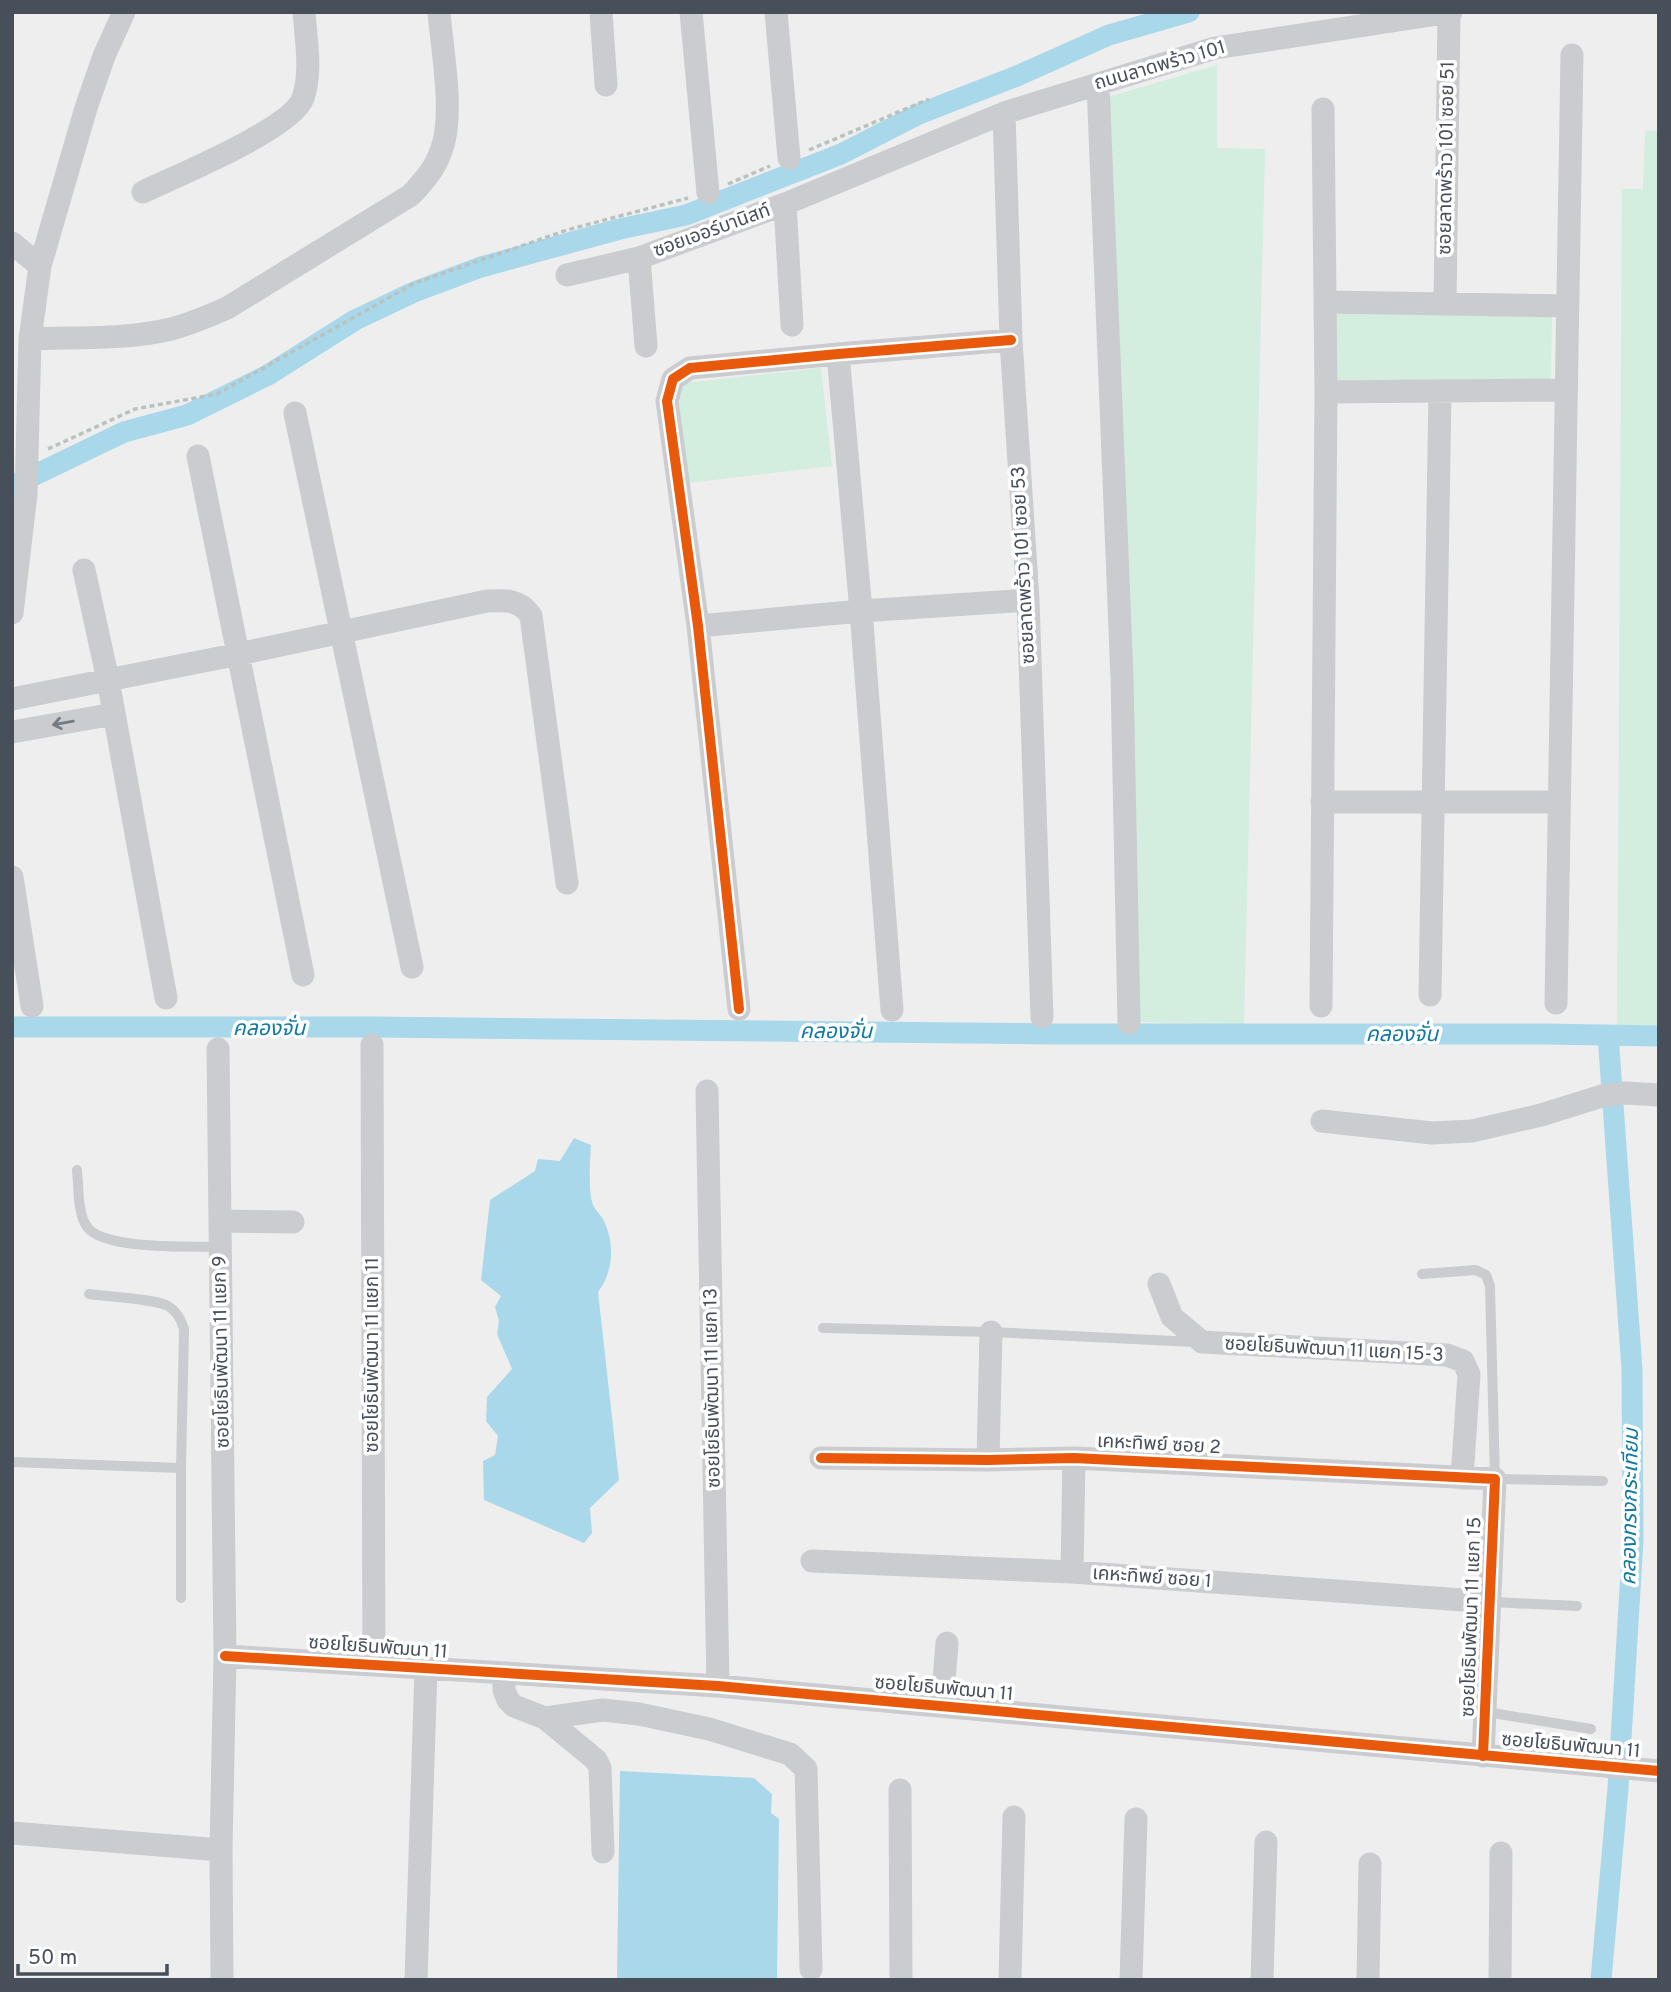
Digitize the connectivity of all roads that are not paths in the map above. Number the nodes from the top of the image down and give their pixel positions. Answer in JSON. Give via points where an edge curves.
{"nodes":[{"id":1,"x":124,"y":12,"type":"edge"},
{"id":2,"x":304,"y":12,"type":"edge"},
{"id":3,"x":439,"y":12,"type":"edge"},
{"id":4,"x":601,"y":12,"type":"edge"},
{"id":5,"x":691,"y":12,"type":"edge"},
{"id":6,"x":776,"y":12,"type":"edge"},
{"id":7,"x":1450,"y":12,"type":"edge"},
{"id":8,"x":1572,"y":55,"type":"dead end"},
{"id":9,"x":1098,"y":84,"type":"junction"},
{"id":10,"x":606,"y":85,"type":"dead end"},
{"id":11,"x":1323,"y":110,"type":"dead end"},
{"id":12,"x":1004,"y":113,"type":"junction"},
{"id":13,"x":919,"y":148,"type":"joint"},
{"id":14,"x":789,"y":158,"type":"road end"},
{"id":15,"x":143,"y":192,"type":"dead end"},
{"id":16,"x":708,"y":192,"type":"road end"},
{"id":17,"x":785,"y":204,"type":"junction"},
{"id":18,"x":12,"y":243,"type":"edge"},
{"id":19,"x":639,"y":258,"type":"junction"},
{"id":20,"x":40,"y":266,"type":"junction"},
{"id":21,"x":567,"y":275,"type":"dead end"},
{"id":22,"x":1325,"y":302,"type":"junction"},
{"id":23,"x":1445,"y":304,"type":"junction"},
{"id":24,"x":1567,"y":306,"type":"junction"},
{"id":25,"x":792,"y":325,"type":"dead end"},
{"id":26,"x":30,"y":339,"type":"junction"},
{"id":27,"x":1011,"y":340,"type":"junction"},
{"id":28,"x":646,"y":346,"type":"dead end"},
{"id":29,"x":838,"y":354,"type":"junction"},
{"id":30,"x":1565,"y":390,"type":"junction"},
{"id":31,"x":1440,"y":391,"type":"junction"},
{"id":32,"x":1326,"y":392,"type":"junction"},
{"id":33,"x":295,"y":413,"type":"dead end"},
{"id":34,"x":198,"y":456,"type":"dead end"},
{"id":35,"x":84,"y":570,"type":"dead end"},
{"id":36,"x":1028,"y":600,"type":"junction"},
{"id":37,"x":861,"y":611,"type":"junction"},
{"id":38,"x":12,"y":613,"type":"edge"},
{"id":39,"x":698,"y":626,"type":"junction"},
{"id":40,"x":342,"y":631,"type":"junction"},
{"id":41,"x":239,"y":654,"type":"junction"},
{"id":42,"x":107,"y":680,"type":"junction"},
{"id":43,"x":12,"y":699,"type":"edge"},
{"id":44,"x":114,"y":714,"type":"junction"},
{"id":45,"x":12,"y":732,"type":"edge"},
{"id":46,"x":1322,"y":802,"type":"junction"},
{"id":47,"x":1433,"y":802,"type":"junction"},
{"id":48,"x":1559,"y":802,"type":"junction"},
{"id":49,"x":12,"y":877,"type":"edge"},
{"id":50,"x":568,"y":883,"type":"dead end"},
{"id":51,"x":412,"y":967,"type":"dead end"},
{"id":52,"x":303,"y":975,"type":"dead end"},
{"id":53,"x":1430,"y":995,"type":"dead end"},
{"id":54,"x":166,"y":998,"type":"dead end"},
{"id":55,"x":1556,"y":1003,"type":"dead end"},
{"id":56,"x":32,"y":1006,"type":"dead end"},
{"id":57,"x":1321,"y":1006,"type":"dead end"},
{"id":58,"x":739,"y":1009,"type":"dead end"},
{"id":59,"x":892,"y":1010,"type":"dead end"},
{"id":60,"x":1042,"y":1017,"type":"dead end"},
{"id":61,"x":1129,"y":1023,"type":"dead end"},
{"id":62,"x":372,"y":1045,"type":"dead end"},
{"id":63,"x":218,"y":1049,"type":"dead end"},
{"id":64,"x":707,"y":1091,"type":"dead end"},
{"id":65,"x":1659,"y":1095,"type":"edge"},
{"id":66,"x":1322,"y":1121,"type":"dead end"},
{"id":67,"x":77,"y":1170,"type":"dead end"},
{"id":68,"x":221,"y":1221,"type":"junction"},
{"id":69,"x":293,"y":1222,"type":"dead end"},
{"id":70,"x":222,"y":1247,"type":"junction"},
{"id":71,"x":1422,"y":1274,"type":"dead end"},
{"id":72,"x":1159,"y":1284,"type":"dead end"},
{"id":73,"x":89,"y":1294,"type":"dead end"},
{"id":74,"x":823,"y":1328,"type":"dead end"},
{"id":75,"x":991,"y":1332,"type":"junction"},
{"id":76,"x":1202,"y":1342,"type":"junction"},
{"id":77,"x":821,"y":1458,"type":"dead end"},
{"id":78,"x":1074,"y":1458,"type":"junction"},
{"id":79,"x":988,"y":1460,"type":"junction"},
{"id":80,"x":12,"y":1462,"type":"edge"},
{"id":81,"x":181,"y":1468,"type":"junction"},
{"id":82,"x":1462,"y":1478,"type":"junction"},
{"id":83,"x":1495,"y":1479,"type":"junction"},
{"id":84,"x":1603,"y":1481,"type":"dead end"},
{"id":85,"x":812,"y":1560,"type":"dead end"},
{"id":86,"x":1072,"y":1572,"type":"junction"},
{"id":87,"x":181,"y":1598,"type":"dead end"},
{"id":88,"x":1490,"y":1602,"type":"junction"},
{"id":89,"x":1577,"y":1606,"type":"dead end"},
{"id":90,"x":947,"y":1643,"type":"dead end"},
{"id":91,"x":225,"y":1656,"type":"junction"},
{"id":92,"x":374,"y":1665,"type":"junction"},
{"id":93,"x":426,"y":1669,"type":"junction"},
{"id":94,"x":504,"y":1673,"type":"junction"},
{"id":95,"x":718,"y":1686,"type":"junction"},
{"id":96,"x":942,"y":1706,"type":"junction"},
{"id":97,"x":1486,"y":1712,"type":"junction"},
{"id":98,"x":545,"y":1718,"type":"junction"},
{"id":99,"x":1591,"y":1729,"type":"dead end"},
{"id":100,"x":1483,"y":1756,"type":"junction"},
{"id":101,"x":1659,"y":1771,"type":"edge"},
{"id":102,"x":900,"y":1790,"type":"dead end"},
{"id":103,"x":1014,"y":1817,"type":"dead end"},
{"id":104,"x":1136,"y":1819,"type":"dead end"},
{"id":105,"x":12,"y":1824,"type":"edge"},
{"id":106,"x":12,"y":1833,"type":"edge"},
{"id":107,"x":1266,"y":1842,"type":"dead end"},
{"id":108,"x":221,"y":1850,"type":"junction"},
{"id":109,"x":603,"y":1852,"type":"dead end"},
{"id":110,"x":1501,"y":1853,"type":"dead end"},
{"id":111,"x":1370,"y":1864,"type":"dead end"},
{"id":112,"x":811,"y":1969,"type":"dead end"},
{"id":113,"x":222,"y":1980,"type":"edge"},
{"id":114,"x":416,"y":1980,"type":"edge"},
{"id":115,"x":901,"y":1980,"type":"edge"},
{"id":116,"x":1010,"y":1980,"type":"edge"},
{"id":117,"x":1131,"y":1980,"type":"edge"},
{"id":118,"x":1262,"y":1980,"type":"edge"},
{"id":119,"x":1368,"y":1980,"type":"edge"},
{"id":120,"x":1500,"y":1980,"type":"edge"}],
"edges":[{"from":1,"to":20,"type":"street","via":[[90,95]]},
{"from":2,"to":15,"type":"street","via":[[307,73],[302,100],[292,113],[271,129]]},
{"from":3,"to":26,"type":"street","via":[[448,120],[442,150],[411,195],[227,308],[201,319],[144,334]]},
{"from":4,"to":10,"type":"street"},
{"from":5,"to":16,"type":"street"},
{"from":6,"to":14,"type":"street"},
{"from":7,"to":9,"type":"street","name":"ถนนลาดพร้าว 101","via":[[1215,48]]},
{"from":7,"to":23,"type":"street","name":"ซอยลาดพร้าว 101 ซอย 51"},
{"from":8,"to":24,"type":"street"},
{"from":9,"to":12,"type":"street","name":"ถนนลาดพร้าว 101"},
{"from":9,"to":61,"type":"street","via":[[1122,678]]},
{"from":11,"to":22,"type":"street"},
{"from":12,"to":13,"type":"street","name":"ถนนลาดพร้าว 101"},
{"from":12,"to":27,"type":"street","name":"ซอยลาดพร้าว 101 ซอย 53"},
{"from":13,"to":17,"type":"street","name":"ซอยเออร์บานิสท์"},
{"from":17,"to":19,"type":"street","name":"ซอยเออร์บานิสท์"},
{"from":17,"to":25,"type":"street","name":"ซอยเออร์บานิสท์"},
{"from":18,"to":20,"type":"street"},
{"from":19,"to":21,"type":"street","name":"ซอยเออร์บานิสท์"},
{"from":19,"to":28,"type":"street","name":"ซอยเออร์บานิสท์"},
{"from":20,"to":26,"type":"street"},
{"from":22,"to":23,"type":"street"},
{"from":22,"to":32,"type":"street"},
{"from":23,"to":24,"type":"street"},
{"from":24,"to":30,"type":"street"},
{"from":26,"to":38,"type":"street","via":[[26,494]]},
{"from":27,"to":29,"type":"street"},
{"from":27,"to":36,"type":"street","name":"ซอยลาดพร้าว 101 ซอย 53"},
{"from":29,"to":37,"type":"street"},
{"from":29,"to":39,"type":"street","via":[[690,368],[673,379],[667,401]]},
{"from":30,"to":31,"type":"street"},
{"from":30,"to":48,"type":"street"},
{"from":31,"to":32,"type":"street"},
{"from":31,"to":47,"type":"street"},
{"from":32,"to":46,"type":"street"},
{"from":33,"to":40,"type":"street"},
{"from":34,"to":41,"type":"street"},
{"from":35,"to":42,"type":"street"},
{"from":36,"to":37,"type":"street"},
{"from":36,"to":60,"type":"street","name":"ซอยลาดพร้าว 101 ซอย 53"},
{"from":37,"to":39,"type":"street"},
{"from":37,"to":59,"type":"street"},
{"from":39,"to":58,"type":"street"},
{"from":40,"to":41,"type":"street"},
{"from":40,"to":50,"type":"street","via":[[487,601],[517,602],[526,608]]},
{"from":40,"to":51,"type":"street"},
{"from":41,"to":42,"type":"street"},
{"from":41,"to":52,"type":"street"},
{"from":42,"to":43,"type":"street"},
{"from":42,"to":44,"type":"street"},
{"from":44,"to":45,"type":"street","one_way":true},
{"from":44,"to":54,"type":"street"},
{"from":46,"to":47,"type":"street"},
{"from":46,"to":57,"type":"street"},
{"from":47,"to":48,"type":"street"},
{"from":47,"to":53,"type":"street"},
{"from":48,"to":55,"type":"street"},
{"from":49,"to":56,"type":"street"},
{"from":62,"to":92,"type":"street","name":"ซอยโยธินพัฒนา 11 แยก 11"},
{"from":63,"to":68,"type":"street","name":"ซอยโยธินพัฒนา 11 แยก 9"},
{"from":64,"to":95,"type":"street","name":"ซอยโยธินพัฒนา 11 แยก 13"},
{"from":65,"to":66,"type":"street","via":[[1610,1095],[1472,1131],[1432,1133]]},
{"from":67,"to":70,"type":"lane","via":[[83,1219],[100,1238]]},
{"from":68,"to":69,"type":"street"},
{"from":68,"to":70,"type":"street","name":"ซอยโยธินพัฒนา 11 แยก 9"},
{"from":70,"to":91,"type":"street","name":"ซอยโยธินพัฒนา 11 แยก 9"},
{"from":71,"to":83,"type":"lane","via":[[1476,1270],[1486,1275],[1490,1286]]},
{"from":72,"to":76,"type":"street","name":"ซอยโยธินพัฒนา 11 แยก 15-3","via":[[1172,1317]]},
{"from":73,"to":81,"type":"lane","via":[[168,1306],[180,1316],[184,1329]]},
{"from":74,"to":75,"type":"lane"},
{"from":75,"to":76,"type":"lane"},
{"from":75,"to":79,"type":"street"},
{"from":76,"to":82,"type":"street","name":"ซอยโยธินพัฒนา 11 แยก 15-3","via":[[1447,1355],[1463,1361],[1469,1374]]},
{"from":77,"to":79,"type":"street","name":"เคหะทิพย์ ซอย 2"},
{"from":78,"to":79,"type":"street","name":"เคหะทิพย์ ซอย 2"},
{"from":78,"to":82,"type":"street","name":"เคหะทิพย์ ซอย 2"},
{"from":78,"to":86,"type":"street"},
{"from":80,"to":81,"type":"lane"},
{"from":81,"to":87,"type":"lane"},
{"from":82,"to":83,"type":"street","name":"เคหะทิพย์ ซอย 2"},
{"from":83,"to":84,"type":"lane"},
{"from":83,"to":88,"type":"street","name":"ซอยโยธินพัฒนา 11 แยก 15"},
{"from":85,"to":86,"type":"street","name":"เคหะทิพย์ ซอย 1"},
{"from":86,"to":88,"type":"street","name":"เคหะทิพย์ ซอย 1"},
{"from":88,"to":89,"type":"lane"},
{"from":88,"to":97,"type":"street","name":"ซอยโยธินพัฒนา 11 แยก 15"},
{"from":90,"to":96,"type":"street"},
{"from":91,"to":92,"type":"street","name":"ซอยโยธินพัฒนา 11"},
{"from":91,"to":108,"type":"street"},
{"from":92,"to":93,"type":"street","name":"ซอยโยธินพัฒนา 11"},
{"from":93,"to":94,"type":"street","name":"ซอยโยธินพัฒนา 11"},
{"from":93,"to":114,"type":"street"},
{"from":94,"to":95,"type":"street","name":"ซอยโยธินพัฒนา 11"},
{"from":94,"to":98,"type":"street","via":[[508,1700]]},
{"from":95,"to":96,"type":"street","name":"ซอยโยธินพัฒนา 11"},
{"from":96,"to":100,"type":"street","name":"ซอยโยธินพัฒนา 11"},
{"from":97,"to":99,"type":"lane"},
{"from":97,"to":100,"type":"street","name":"ซอยโยธินพัฒนา 11 แยก 15"},
{"from":98,"to":109,"type":"street","via":[[600,1768]]},
{"from":98,"to":112,"type":"street","via":[[603,1710],[639,1714],[790,1754],[806,1769]]},
{"from":100,"to":101,"type":"street","name":"ซอยโยธินพัฒนา 11"},
{"from":102,"to":115,"type":"street"},
{"from":103,"to":116,"type":"street"},
{"from":104,"to":117,"type":"street"},
{"from":105,"to":106,"type":"lane"},
{"from":106,"to":108,"type":"street"},
{"from":107,"to":118,"type":"street"},
{"from":108,"to":113,"type":"street"},
{"from":110,"to":120,"type":"street"},
{"from":111,"to":119,"type":"street"}]}
